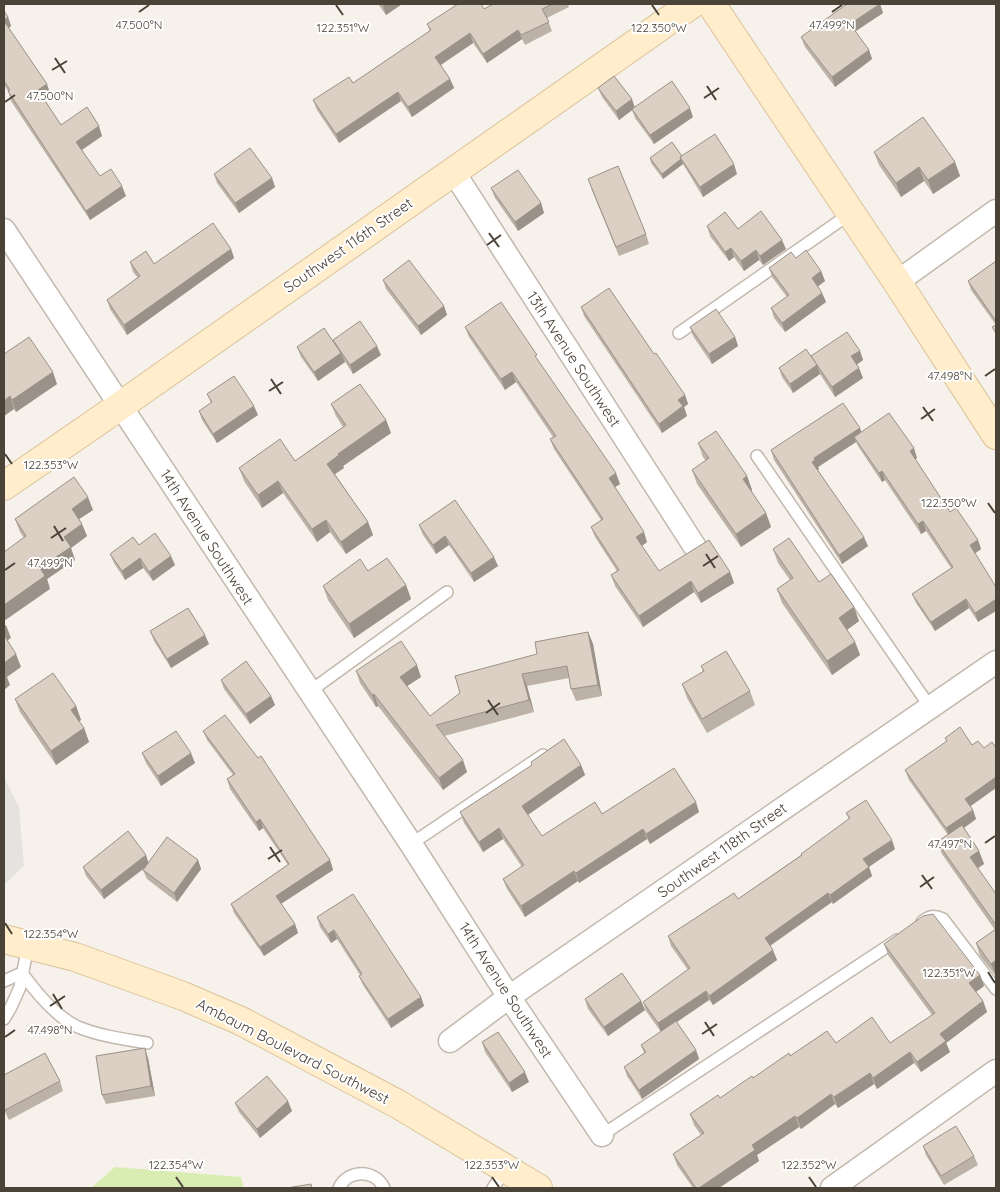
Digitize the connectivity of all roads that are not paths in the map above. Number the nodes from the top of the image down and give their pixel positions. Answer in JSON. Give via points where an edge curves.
{"nodes":[{"id":1,"x":692,"y":4,"type":"edge"},
{"id":2,"x":711,"y":4,"type":"edge"},
{"id":3,"x":453,"y":171,"type":"junction"},
{"id":4,"x":996,"y":211,"type":"edge"},
{"id":5,"x":851,"y":213,"type":"junction"},
{"id":6,"x":4,"y":230,"type":"edge"},
{"id":7,"x":897,"y":282,"type":"junction"},
{"id":8,"x":679,"y":333,"type":"dead end"},
{"id":9,"x":120,"y":406,"type":"junction"},
{"id":10,"x":996,"y":435,"type":"edge"},
{"id":11,"x":758,"y":456,"type":"dead end"},
{"id":12,"x":4,"y":486,"type":"edge"},
{"id":13,"x":695,"y":547,"type":"edge"},
{"id":14,"x":447,"y":592,"type":"dead end"},
{"id":15,"x":996,"y":662,"type":"edge"},
{"id":16,"x":309,"y":692,"type":"junction"},
{"id":17,"x":930,"y":707,"type":"junction"},
{"id":18,"x":549,"y":751,"type":"edge"},
{"id":19,"x":411,"y":844,"type":"junction"},
{"id":20,"x":16,"y":942,"type":"edge"},
{"id":21,"x":22,"y":972,"type":"junction"},
{"id":22,"x":4,"y":981,"type":"edge"},
{"id":23,"x":996,"y":989,"type":"edge"},
{"id":24,"x":509,"y":997,"type":"junction"},
{"id":25,"x":4,"y":1019,"type":"edge"},
{"id":26,"x":450,"y":1041,"type":"dead end"},
{"id":27,"x":147,"y":1043,"type":"dead end"},
{"id":28,"x":996,"y":1072,"type":"edge"},
{"id":29,"x":602,"y":1135,"type":"joint"},
{"id":30,"x":500,"y":1179,"type":"edge"},
{"id":31,"x":339,"y":1188,"type":"edge"},
{"id":32,"x":384,"y":1188,"type":"edge"},
{"id":33,"x":538,"y":1188,"type":"edge"},
{"id":34,"x":832,"y":1188,"type":"edge"}],
"edges":[{"from":1,"to":3,"type":"street","name":"Southwest 116th Street"},
{"from":2,"to":5,"type":"street"},
{"from":3,"to":9,"type":"street","name":"Southwest 116th Street"},
{"from":3,"to":13,"type":"street","name":"13th Avenue Southwest"},
{"from":4,"to":7,"type":"street"},
{"from":5,"to":7,"type":"street"},
{"from":5,"to":8,"type":"lane"},
{"from":6,"to":9,"type":"street","name":"14th Avenue Southwest"},
{"from":7,"to":10,"type":"street"},
{"from":9,"to":12,"type":"street","name":"Southwest 116th Street"},
{"from":9,"to":16,"type":"street","name":"14th Avenue Southwest"},
{"from":11,"to":17,"type":"lane"},
{"from":14,"to":16,"type":"lane"},
{"from":15,"to":17,"type":"street","name":"Southwest 118th Street"},
{"from":16,"to":19,"type":"street","name":"14th Avenue Southwest"},
{"from":17,"to":24,"type":"street","name":"Southwest 118th Street"},
{"from":18,"to":19,"type":"lane"},
{"from":19,"to":24,"type":"street","name":"14th Avenue Southwest"},
{"from":20,"to":21,"type":"lane"},
{"from":20,"to":30,"type":"street","name":"Ambaum Boulevard Southwest","via":[[75,957],[241,1021],[396,1103]]},
{"from":21,"to":22,"type":"lane"},
{"from":21,"to":25,"type":"lane","via":[[20,987]]},
{"from":21,"to":27,"type":"lane","via":[[48,1005],[76,1026],[109,1037]]},
{"from":23,"to":29,"type":"lane","via":[[943,919],[928,917]]},
{"from":24,"to":26,"type":"street","name":"Southwest 118th Street"},
{"from":24,"to":29,"type":"street","name":"14th Avenue Southwest"},
{"from":28,"to":34,"type":"street"},
{"from":30,"to":33,"type":"street","name":"Ambaum Boulevard Southwest"},
{"from":31,"to":32,"type":"lane","via":[[346,1178],[361,1173],[376,1177]]}]}
